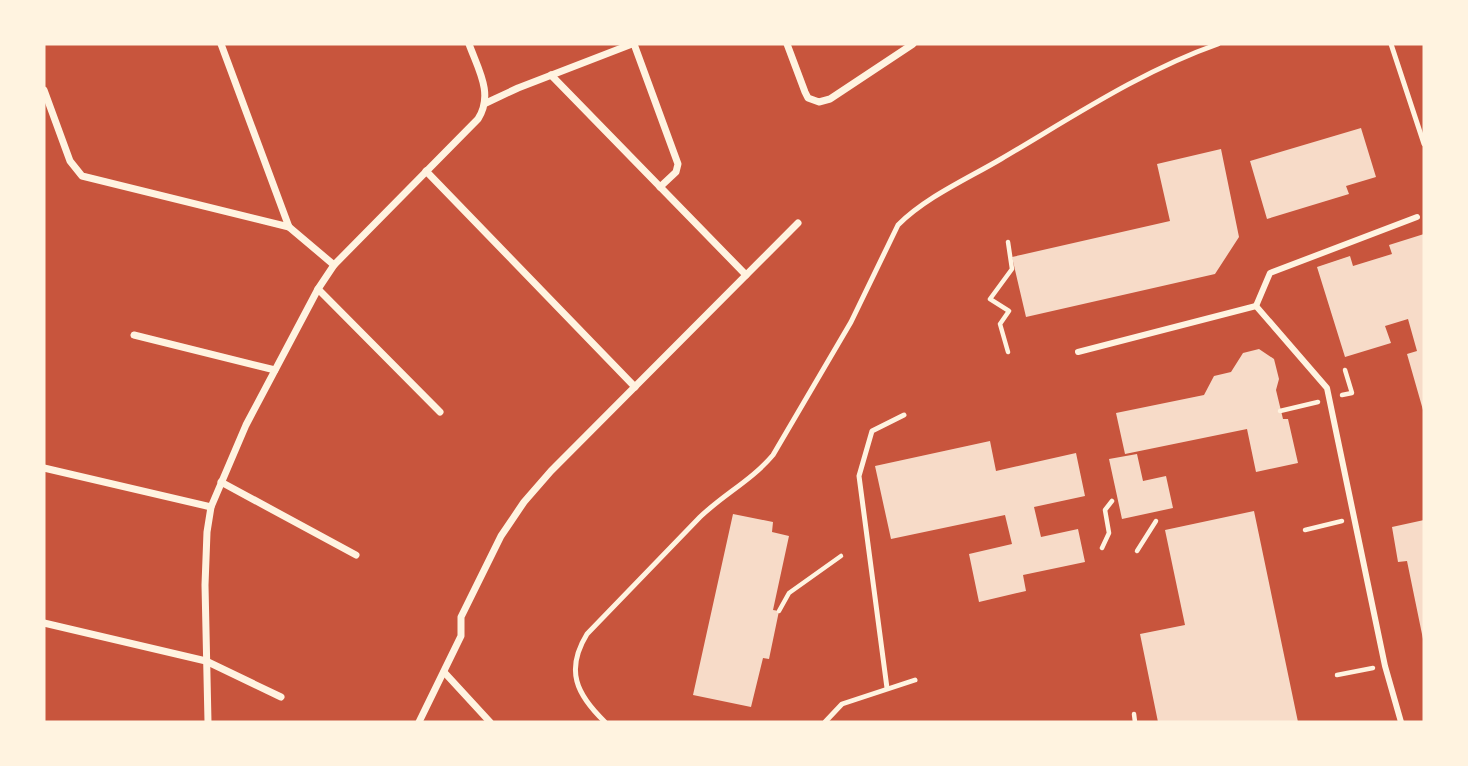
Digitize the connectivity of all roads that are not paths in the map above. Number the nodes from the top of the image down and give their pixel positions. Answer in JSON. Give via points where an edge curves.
{"nodes":[{"id":1,"x":221,"y":44,"type":"edge"},
{"id":2,"x":469,"y":44,"type":"edge"},
{"id":3,"x":633,"y":44,"type":"edge"},
{"id":4,"x":787,"y":44,"type":"edge"},
{"id":5,"x":913,"y":44,"type":"edge"},
{"id":6,"x":1218,"y":44,"type":"edge"},
{"id":7,"x":1391,"y":44,"type":"edge"},
{"id":8,"x":551,"y":75,"type":"junction"},
{"id":9,"x":44,"y":90,"type":"edge"},
{"id":10,"x":486,"y":103,"type":"junction"},
{"id":11,"x":1424,"y":144,"type":"edge"},
{"id":12,"x":426,"y":172,"type":"junction"},
{"id":13,"x":660,"y":187,"type":"junction"},
{"id":14,"x":1417,"y":217,"type":"dead end"},
{"id":15,"x":798,"y":223,"type":"dead end"},
{"id":16,"x":289,"y":227,"type":"junction"},
{"id":17,"x":334,"y":265,"type":"junction"},
{"id":18,"x":746,"y":275,"type":"junction"},
{"id":19,"x":318,"y":289,"type":"junction"},
{"id":20,"x":1256,"y":306,"type":"junction"},
{"id":21,"x":134,"y":335,"type":"dead end"},
{"id":22,"x":1079,"y":352,"type":"dead end"},
{"id":23,"x":275,"y":370,"type":"junction"},
{"id":24,"x":635,"y":387,"type":"junction"},
{"id":25,"x":440,"y":412,"type":"dead end"},
{"id":26,"x":904,"y":415,"type":"dead end"},
{"id":27,"x":44,"y":468,"type":"edge"},
{"id":28,"x":221,"y":482,"type":"junction"},
{"id":29,"x":211,"y":507,"type":"junction"},
{"id":30,"x":356,"y":555,"type":"dead end"},
{"id":31,"x":44,"y":623,"type":"edge"},
{"id":32,"x":206,"y":661,"type":"junction"},
{"id":33,"x":444,"y":672,"type":"junction"},
{"id":34,"x":915,"y":680,"type":"dead end"},
{"id":35,"x":887,"y":688,"type":"junction"},
{"id":36,"x":281,"y":697,"type":"dead end"},
{"id":37,"x":208,"y":722,"type":"edge"},
{"id":38,"x":419,"y":722,"type":"edge"},
{"id":39,"x":490,"y":722,"type":"edge"},
{"id":40,"x":605,"y":722,"type":"edge"},
{"id":41,"x":825,"y":722,"type":"edge"},
{"id":42,"x":1401,"y":722,"type":"edge"}],
"edges":[{"from":1,"to":16,"type":"street"},
{"from":2,"to":10,"type":"street"},
{"from":3,"to":8,"type":"street"},
{"from":3,"to":13,"type":"street","via":[[678,164]]},
{"from":4,"to":5,"type":"street","via":[[805,92],[814,101],[830,99]]},
{"from":6,"to":40,"type":"lane","via":[[1159,69],[947,191],[898,225],[851,322],[773,455],[759,472],[700,517],[587,634],[577,650],[575,678]]},
{"from":7,"to":11,"type":"lane"},
{"from":8,"to":10,"type":"street"},
{"from":8,"to":13,"type":"street"},
{"from":9,"to":16,"type":"street","via":[[70,161],[82,176]]},
{"from":10,"to":12,"type":"street","via":[[478,119]]},
{"from":12,"to":17,"type":"street"},
{"from":12,"to":24,"type":"street"},
{"from":13,"to":18,"type":"street"},
{"from":14,"to":20,"type":"street","via":[[1270,273]]},
{"from":15,"to":18,"type":"street"},
{"from":16,"to":17,"type":"street"},
{"from":17,"to":19,"type":"street"},
{"from":18,"to":24,"type":"street"},
{"from":19,"to":23,"type":"street"},
{"from":19,"to":25,"type":"street"},
{"from":20,"to":22,"type":"street"},
{"from":20,"to":42,"type":"street","via":[[1327,388],[1385,666]]},
{"from":21,"to":23,"type":"street"},
{"from":23,"to":28,"type":"street"},
{"from":24,"to":33,"type":"street","via":[[537,486],[512,519],[461,617],[461,636]]},
{"from":26,"to":35,"type":"lane","via":[[872,430],[859,476]]},
{"from":27,"to":29,"type":"street"},
{"from":28,"to":29,"type":"street"},
{"from":28,"to":30,"type":"street"},
{"from":29,"to":32,"type":"street","via":[[205,554]]},
{"from":31,"to":32,"type":"street"},
{"from":32,"to":36,"type":"street"},
{"from":32,"to":37,"type":"street"},
{"from":33,"to":38,"type":"street"},
{"from":33,"to":39,"type":"street"},
{"from":34,"to":35,"type":"lane"},
{"from":35,"to":41,"type":"lane","via":[[842,704]]}]}
